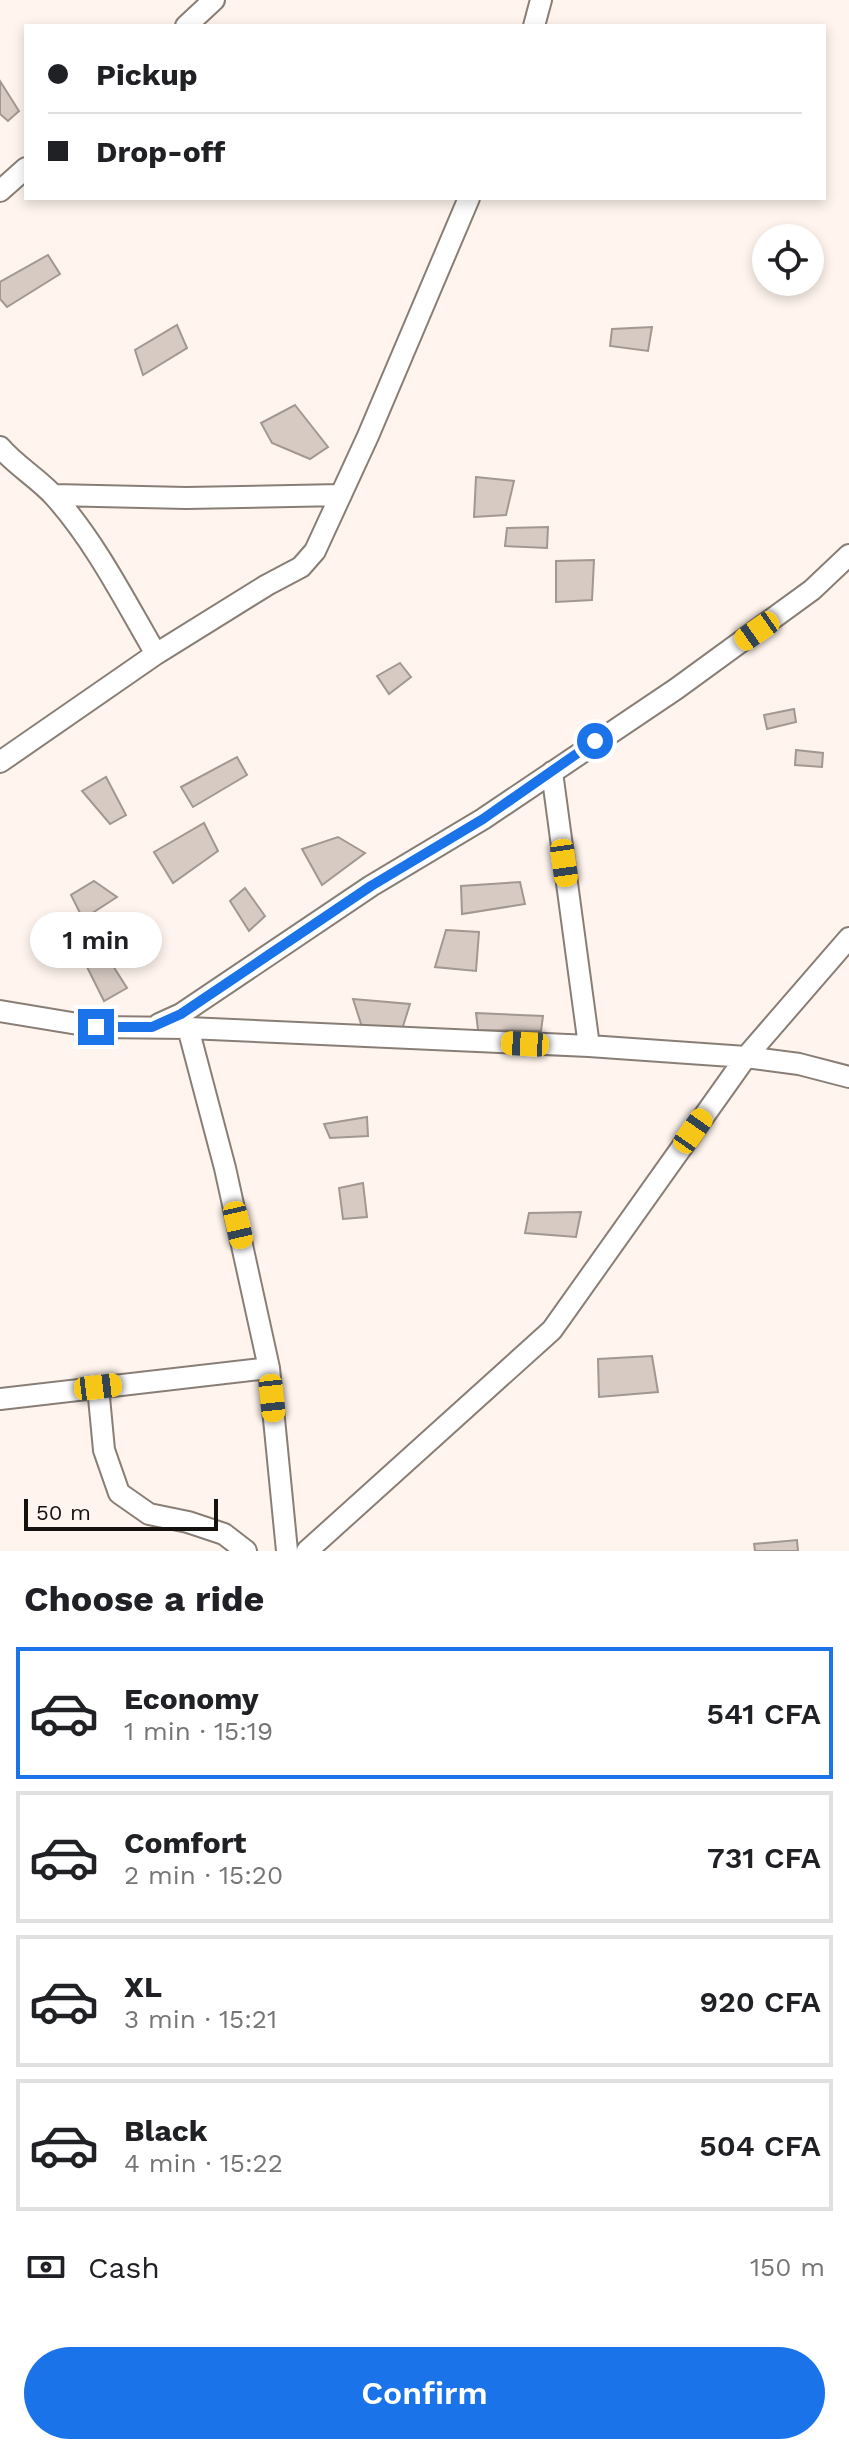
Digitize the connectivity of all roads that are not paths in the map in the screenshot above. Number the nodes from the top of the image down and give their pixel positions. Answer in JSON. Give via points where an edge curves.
{"nodes":[{"id":1,"x":214,"y":0,"type":"edge"},
{"id":2,"x":541,"y":0,"type":"edge"},
{"id":3,"x":188,"y":24,"type":"edge"},
{"id":4,"x":535,"y":24,"type":"edge"},
{"id":5,"x":24,"y":170,"type":"edge"},
{"id":6,"x":0,"y":191,"type":"edge"},
{"id":7,"x":468,"y":200,"type":"edge"},
{"id":8,"x":0,"y":447,"type":"edge"},
{"id":9,"x":54,"y":495,"type":"junction"},
{"id":10,"x":341,"y":495,"type":"junction"},
{"id":11,"x":849,"y":555,"type":"edge"},
{"id":12,"x":156,"y":654,"type":"junction"},
{"id":13,"x":0,"y":762,"type":"edge"},
{"id":14,"x":552,"y":772,"type":"junction"},
{"id":15,"x":849,"y":938,"type":"edge"},
{"id":16,"x":0,"y":1011,"type":"edge"},
{"id":17,"x":152,"y":1027,"type":"junction"},
{"id":18,"x":188,"y":1028,"type":"junction"},
{"id":19,"x":589,"y":1046,"type":"junction"},
{"id":20,"x":746,"y":1057,"type":"junction"},
{"id":21,"x":849,"y":1077,"type":"edge"},
{"id":22,"x":269,"y":1368,"type":"junction"},
{"id":23,"x":98,"y":1387,"type":"junction"},
{"id":24,"x":0,"y":1399,"type":"edge"},
{"id":25,"x":246,"y":1551,"type":"edge"},
{"id":26,"x":287,"y":1551,"type":"edge"},
{"id":27,"x":307,"y":1551,"type":"edge"}],
"edges":[{"from":1,"to":3,"type":"street"},
{"from":2,"to":4,"type":"street"},
{"from":5,"to":6,"type":"street"},
{"from":7,"to":10,"type":"street"},
{"from":8,"to":9,"type":"street"},
{"from":9,"to":10,"type":"street"},
{"from":9,"to":12,"type":"street","via":[[87,538]]},
{"from":10,"to":12,"type":"street","via":[[315,551],[301,567]]},
{"from":11,"to":14,"type":"street","via":[[757,631]]},
{"from":12,"to":13,"type":"street"},
{"from":14,"to":17,"type":"street","via":[[181,1014]]},
{"from":14,"to":19,"type":"street"},
{"from":15,"to":20,"type":"street"},
{"from":16,"to":17,"type":"street","via":[[96,1027]]},
{"from":17,"to":18,"type":"street"},
{"from":18,"to":19,"type":"street"},
{"from":18,"to":22,"type":"street"},
{"from":19,"to":20,"type":"street"},
{"from":20,"to":21,"type":"street"},
{"from":20,"to":27,"type":"street","via":[[552,1330]]},
{"from":22,"to":23,"type":"street"},
{"from":22,"to":26,"type":"street"},
{"from":23,"to":24,"type":"street"},
{"from":23,"to":25,"type":"street","via":[[104,1450],[119,1493],[149,1514],[224,1534]]}]}
